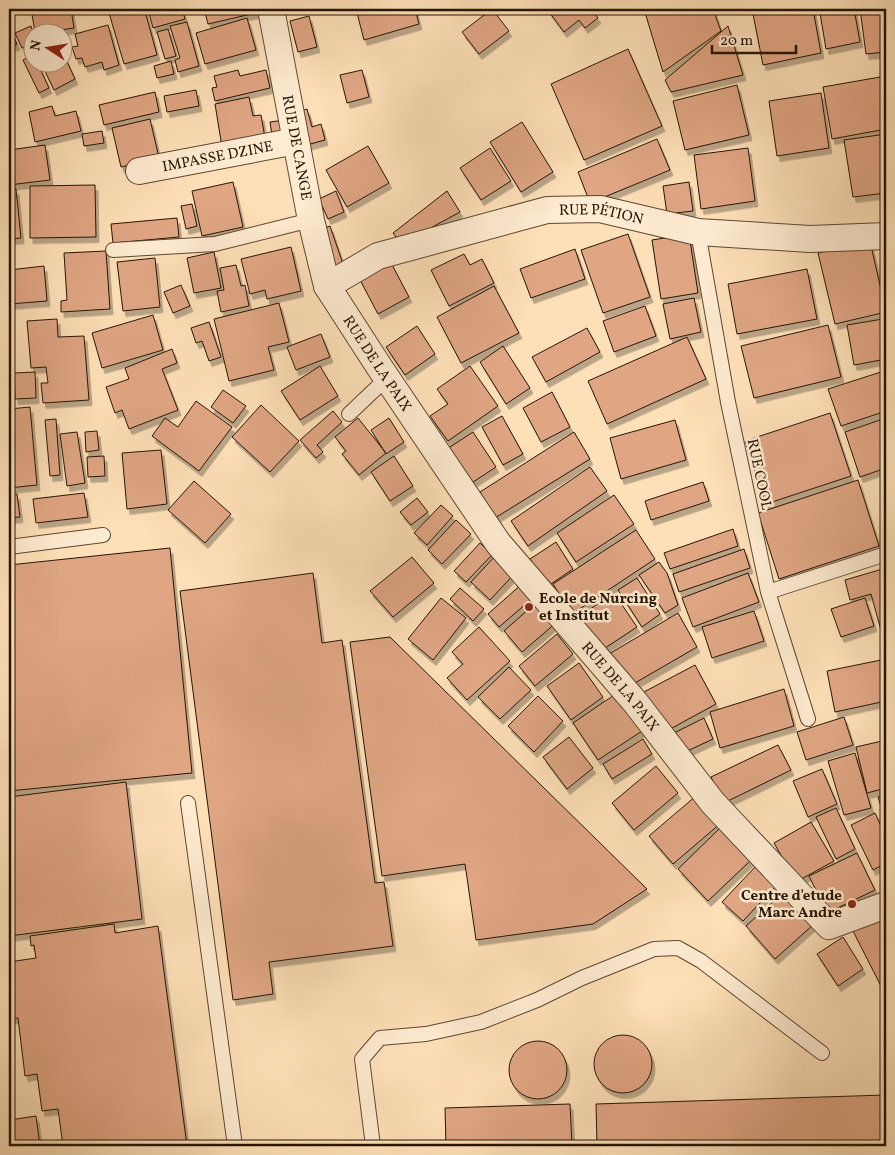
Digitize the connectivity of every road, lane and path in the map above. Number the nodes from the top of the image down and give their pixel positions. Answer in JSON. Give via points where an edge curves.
{"nodes":[{"id":1,"x":271,"y":9,"type":"edge"},
{"id":2,"x":296,"y":141,"type":"junction"},
{"id":3,"x":139,"y":171,"type":"dead end"},
{"id":4,"x":311,"y":220,"type":"junction"},
{"id":5,"x":698,"y":232,"type":"junction"},
{"id":6,"x":886,"y":236,"type":"edge"},
{"id":7,"x":113,"y":250,"type":"dead end"},
{"id":8,"x":327,"y":286,"type":"junction"},
{"id":9,"x":387,"y":378,"type":"junction"},
{"id":10,"x":349,"y":414,"type":"dead end"},
{"id":11,"x":104,"y":535,"type":"dead end"},
{"id":12,"x":9,"y":547,"type":"edge"},
{"id":13,"x":886,"y":554,"type":"edge"},
{"id":14,"x":768,"y":592,"type":"junction"},
{"id":15,"x":808,"y":719,"type":"dead end"},
{"id":16,"x":188,"y":803,"type":"dead end"},
{"id":17,"x":886,"y":904,"type":"edge"},
{"id":18,"x":822,"y":1053,"type":"dead end"},
{"id":19,"x":234,"y":1146,"type":"edge"},
{"id":20,"x":373,"y":1146,"type":"edge"}],
"edges":[{"from":1,"to":2,"type":"street","name":"RUE DE CANGE"},
{"from":2,"to":3,"type":"street","name":"IMPASSE DZINE"},
{"from":2,"to":4,"type":"street","name":"RUE DE CANGE"},
{"from":4,"to":7,"type":"lane","via":[[215,244]]},
{"from":4,"to":8,"type":"street","name":"RUE DE CANGE"},
{"from":5,"to":6,"type":"street","name":"RUE PÉTION","via":[[810,239]]},
{"from":5,"to":8,"type":"street","name":"RUE PÉTION","via":[[600,209],[546,210],[378,256]]},
{"from":5,"to":14,"type":"lane","name":"RUE COOL","via":[[728,402]]},
{"from":8,"to":9,"type":"street","name":"RUE DE LA PAIX"},
{"from":9,"to":10,"type":"lane"},
{"from":9,"to":17,"type":"street","name":"RUE DE LA PAIX","via":[[498,543],[635,702],[713,804],[830,926]]},
{"from":11,"to":12,"type":"lane"},
{"from":13,"to":14,"type":"lane"},
{"from":14,"to":15,"type":"lane","name":"RUE COOL"},
{"from":16,"to":19,"type":"lane"},
{"from":18,"to":20,"type":"lane","via":[[701,961],[678,948],[654,949],[481,1022],[426,1034],[380,1038],[362,1059]]}]}
